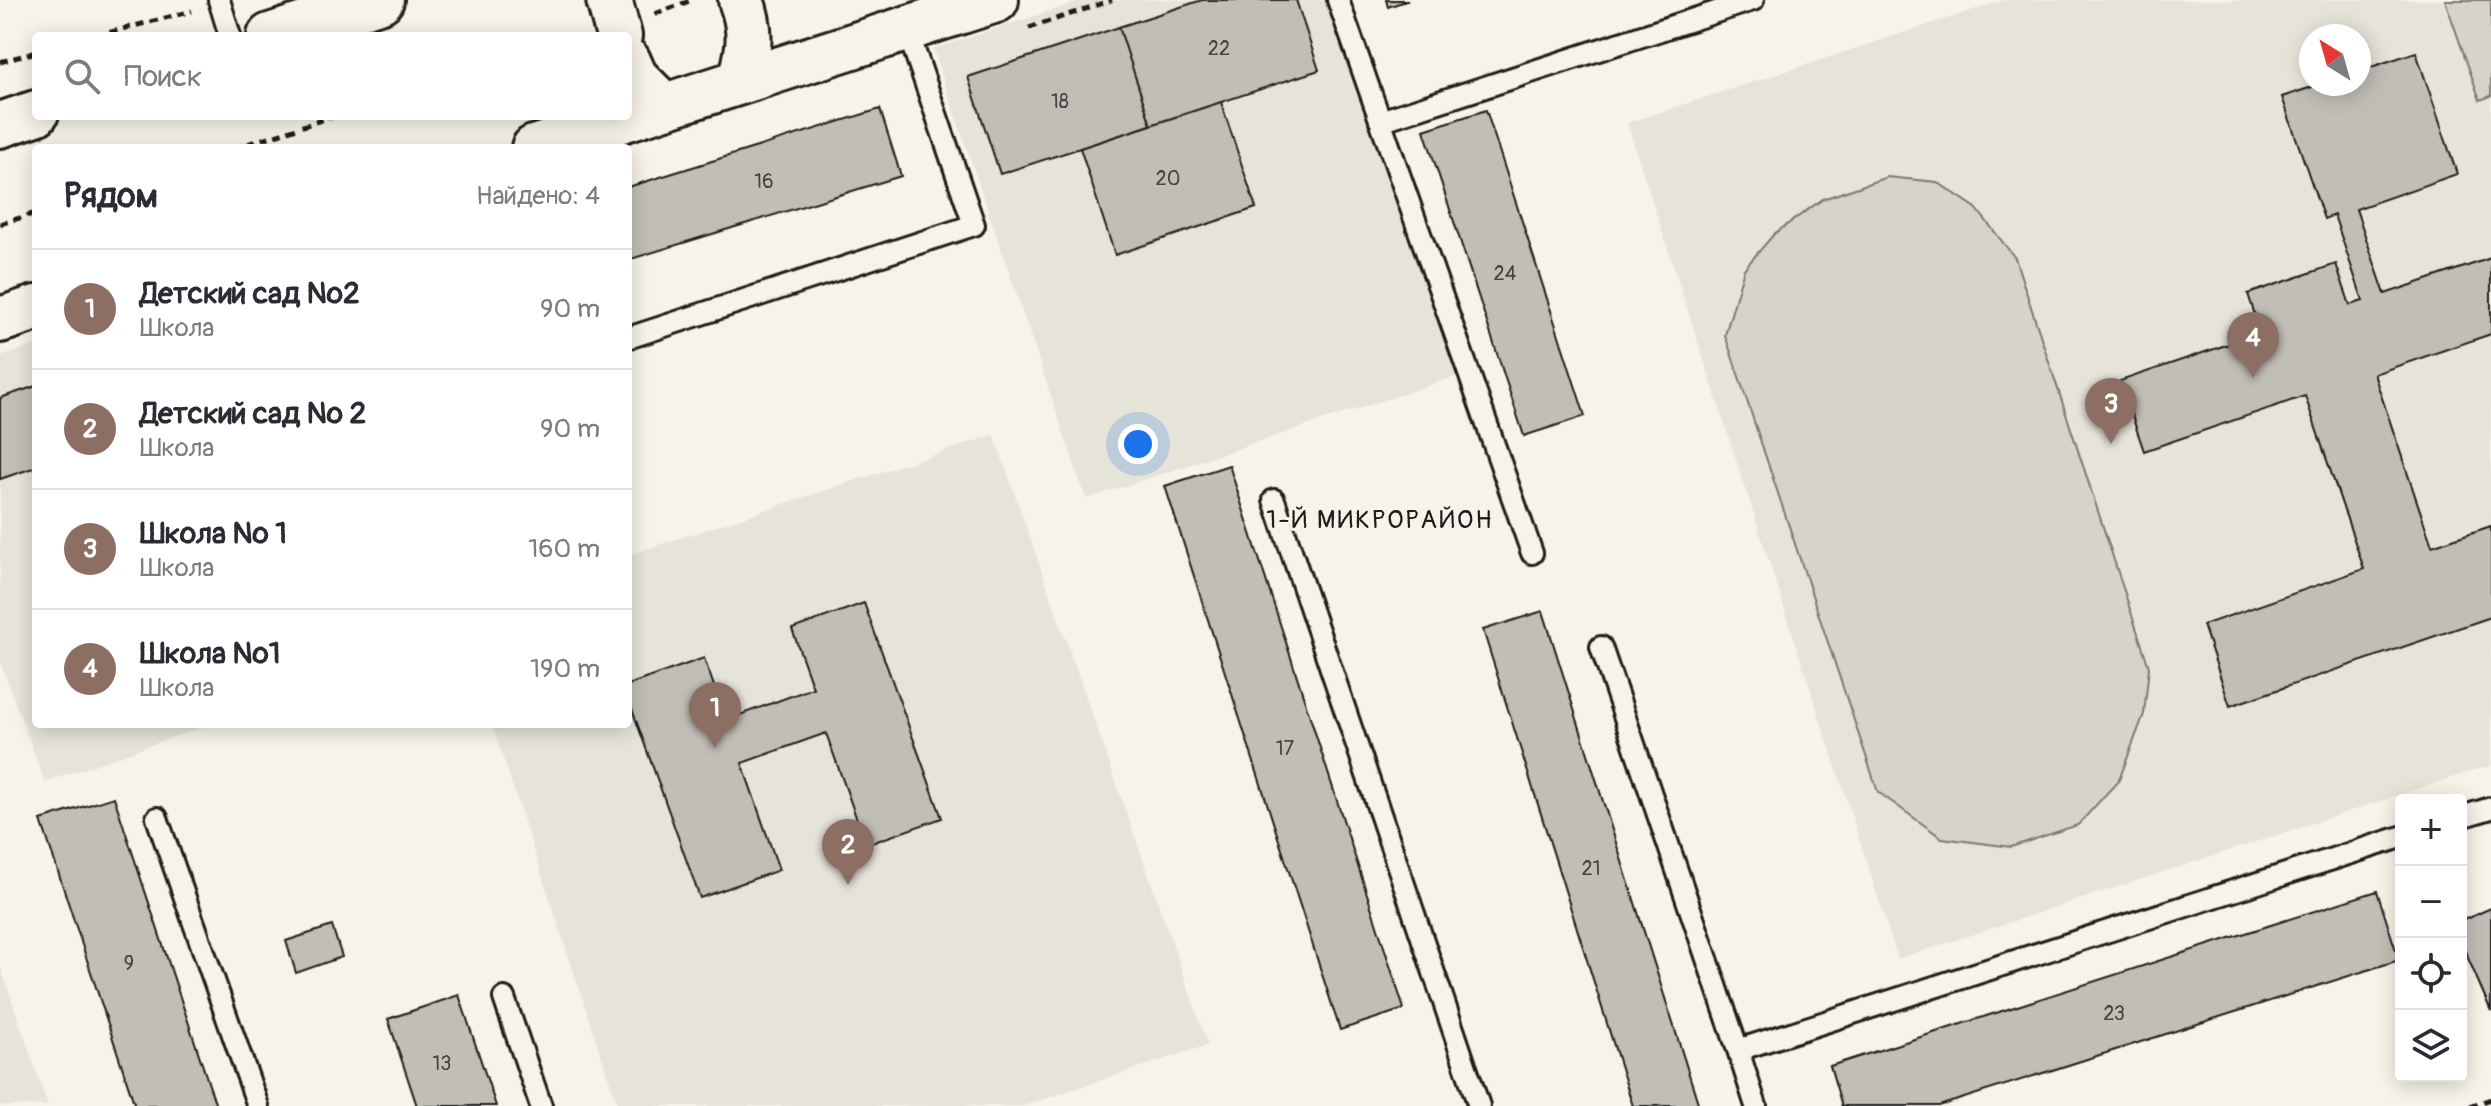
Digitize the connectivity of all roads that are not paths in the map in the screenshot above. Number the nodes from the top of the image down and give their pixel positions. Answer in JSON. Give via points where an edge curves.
{"nodes":[{"id":1,"x":381,"y":0,"type":"edge"},
{"id":2,"x":609,"y":0,"type":"edge"},
{"id":3,"x":741,"y":0,"type":"edge"},
{"id":4,"x":996,"y":0,"type":"edge"},
{"id":5,"x":1338,"y":0,"type":"edge"},
{"id":6,"x":1753,"y":0,"type":"edge"},
{"id":7,"x":220,"y":2,"type":"edge"},
{"id":8,"x":907,"y":29,"type":"junction"},
{"id":9,"x":229,"y":32,"type":"edge"},
{"id":10,"x":282,"y":32,"type":"edge"},
{"id":11,"x":618,"y":32,"type":"edge"},
{"id":12,"x":632,"y":70,"type":"edge"},
{"id":13,"x":741,"y":82,"type":"junction"},
{"id":14,"x":664,"y":106,"type":"junction"},
{"id":15,"x":32,"y":114,"type":"edge"},
{"id":16,"x":632,"y":116,"type":"edge"},
{"id":17,"x":621,"y":120,"type":"edge"},
{"id":18,"x":1380,"y":121,"type":"junction"},
{"id":19,"x":0,"y":125,"type":"edge"},
{"id":20,"x":546,"y":144,"type":"edge"},
{"id":21,"x":32,"y":309,"type":"edge"},
{"id":22,"x":0,"y":320,"type":"edge"},
{"id":23,"x":632,"y":337,"type":"edge"},
{"id":24,"x":1274,"y":500,"type":"dead end"},
{"id":25,"x":1532,"y":553,"type":"dead end"},
{"id":26,"x":1601,"y":647,"type":"dead end"},
{"id":27,"x":2491,"y":808,"type":"edge"},
{"id":28,"x":2467,"y":815,"type":"edge"},
{"id":29,"x":157,"y":818,"type":"dead end"},
{"id":30,"x":2395,"y":839,"type":"edge"},
{"id":31,"x":504,"y":998,"type":"dead end"},
{"id":32,"x":1738,"y":1050,"type":"junction"},
{"id":33,"x":258,"y":1106,"type":"edge"},
{"id":34,"x":541,"y":1106,"type":"edge"},
{"id":35,"x":1479,"y":1106,"type":"edge"},
{"id":36,"x":1756,"y":1106,"type":"edge"}],
"edges":[{"from":1,"to":10,"type":"main road"},
{"from":2,"to":11,"type":"main road"},
{"from":3,"to":13,"type":"main road","via":[[750,42]]},
{"from":4,"to":8,"type":"main road"},
{"from":5,"to":18,"type":"lane"},
{"from":6,"to":18,"type":"lane"},
{"from":7,"to":9,"type":"lane"},
{"from":8,"to":13,"type":"main road"},
{"from":8,"to":23,"type":"lane","via":[[974,225]]},
{"from":12,"to":14,"type":"main road"},
{"from":13,"to":14,"type":"main road"},
{"from":14,"to":16,"type":"main road"},
{"from":15,"to":19,"type":"main road"},
{"from":17,"to":20,"type":"main road"},
{"from":18,"to":25,"type":"lane"},
{"from":21,"to":22,"type":"main road"},
{"from":24,"to":35,"type":"lane"},
{"from":26,"to":32,"type":"lane"},
{"from":27,"to":28,"type":"lane"},
{"from":29,"to":33,"type":"lane"},
{"from":30,"to":32,"type":"lane"},
{"from":31,"to":34,"type":"lane"},
{"from":32,"to":36,"type":"lane"}]}
